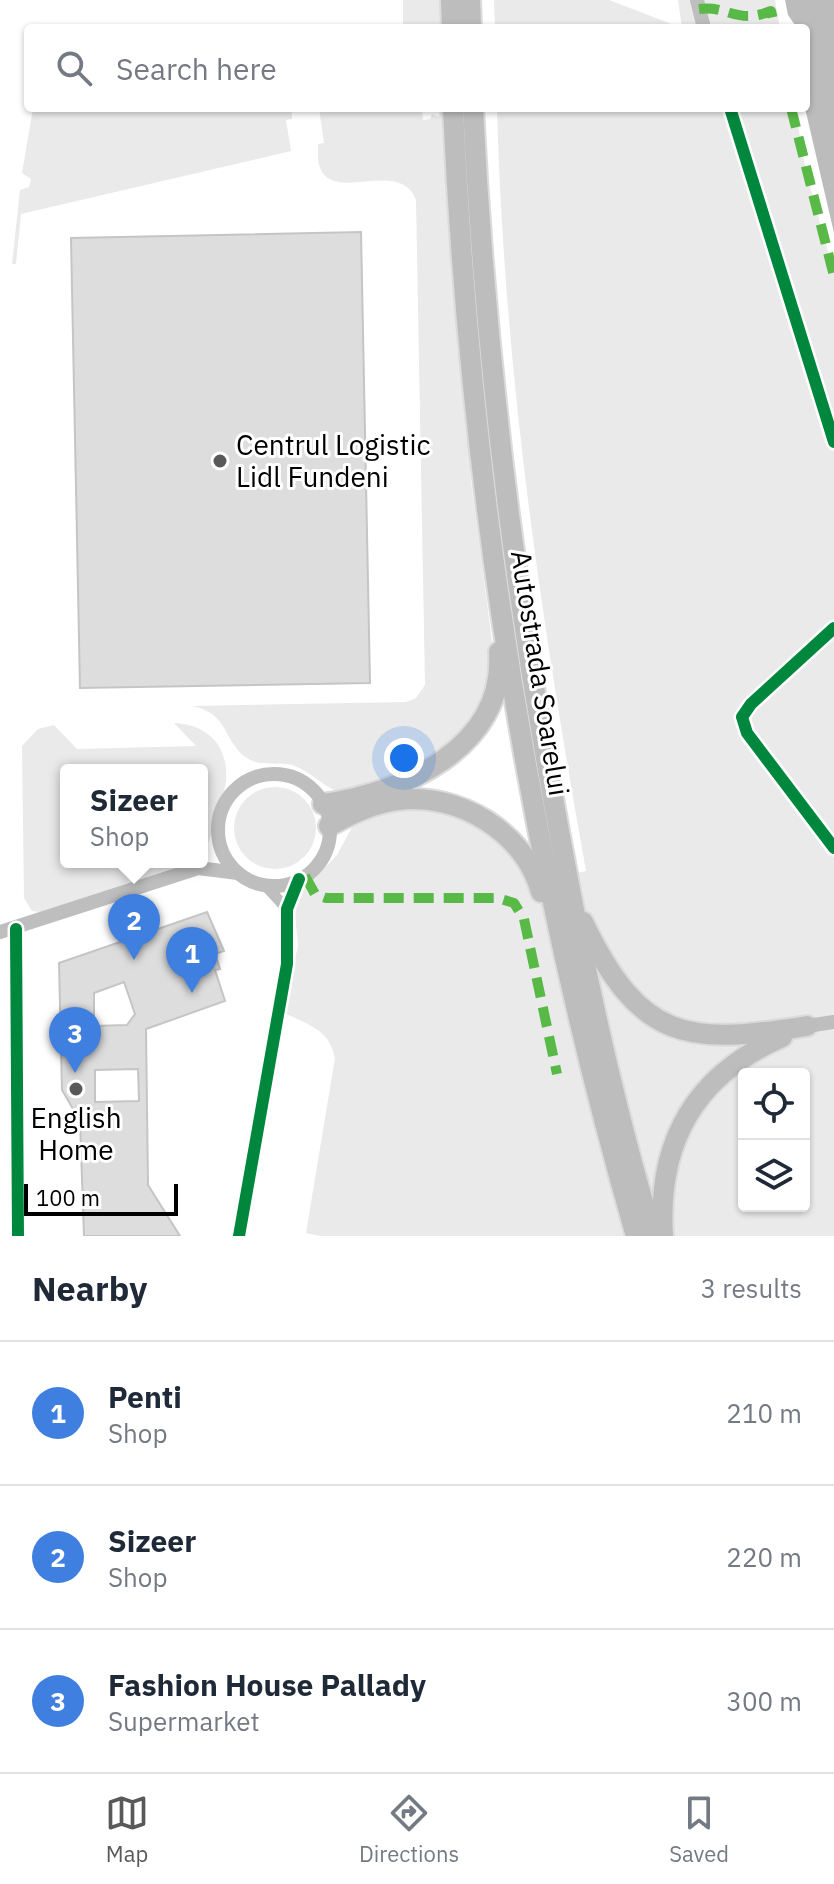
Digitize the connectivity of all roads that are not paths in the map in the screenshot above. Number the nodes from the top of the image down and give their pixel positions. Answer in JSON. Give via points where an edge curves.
{"nodes":[{"id":1,"x":451,"y":0,"type":"edge"},
{"id":2,"x":470,"y":0,"type":"edge"},
{"id":3,"x":697,"y":0,"type":"edge"},
{"id":4,"x":452,"y":24,"type":"edge"},
{"id":5,"x":471,"y":24,"type":"edge"},
{"id":6,"x":703,"y":24,"type":"edge"},
{"id":7,"x":453,"y":112,"type":"edge"},
{"id":8,"x":473,"y":112,"type":"edge"},
{"id":9,"x":731,"y":112,"type":"edge"},
{"id":10,"x":834,"y":442,"type":"edge"},
{"id":11,"x":500,"y":538,"type":"junction"},
{"id":12,"x":834,"y":628,"type":"edge"},
{"id":13,"x":323,"y":804,"type":"junction"},
{"id":14,"x":329,"y":826,"type":"junction"},
{"id":15,"x":219,"y":843,"type":"junction"},
{"id":16,"x":834,"y":848,"type":"edge"},
{"id":17,"x":208,"y":856,"type":"edge"},
{"id":18,"x":198,"y":868,"type":"joint"},
{"id":19,"x":238,"y":873,"type":"junction"},
{"id":20,"x":299,"y":879,"type":"junction"},
{"id":21,"x":265,"y":885,"type":"junction"},
{"id":22,"x":569,"y":893,"type":"junction"},
{"id":23,"x":287,"y":909,"type":"junction"},
{"id":24,"x":16,"y":929,"type":"junction"},
{"id":25,"x":0,"y":932,"type":"edge"},
{"id":26,"x":568,"y":976,"type":"junction"},
{"id":27,"x":834,"y":1022,"type":"edge"},
{"id":28,"x":807,"y":1026,"type":"junction"},
{"id":29,"x":18,"y":1236,"type":"edge"},
{"id":30,"x":239,"y":1236,"type":"edge"},
{"id":31,"x":636,"y":1236,"type":"edge"},
{"id":32,"x":653,"y":1236,"type":"edge"},
{"id":33,"x":663,"y":1236,"type":"edge"}],
"edges":[{"from":1,"to":4,"type":"highway"},
{"from":2,"to":5,"type":"highway"},
{"from":3,"to":6,"type":"street"},
{"from":7,"to":11,"type":"highway","name":"Autostrada Soarelui","via":[[466,334]]},
{"from":8,"to":11,"type":"highway","name":"Autostrada Soarelui"},
{"from":9,"to":10,"type":"street"},
{"from":11,"to":13,"type":"highway","via":[[486,564],[500,656],[497,679],[478,726],[435,768],[356,798]]},
{"from":11,"to":22,"type":"highway","name":"Autostrada Soarelui"},
{"from":11,"to":26,"type":"highway","name":"Autostrada Soarelui","via":[[537,833]]},
{"from":12,"to":16,"type":"street","via":[[742,717],[747,733]]},
{"from":13,"to":14,"type":"street"},
{"from":13,"to":15,"type":"street","via":[[300,780],[254,777],[224,804]]},
{"from":14,"to":20,"type":"street","via":[[324,854]]},
{"from":14,"to":26,"type":"highway","via":[[356,811],[399,799],[433,800],[474,813],[508,838],[529,864]]},
{"from":15,"to":17,"type":"street"},
{"from":15,"to":19,"type":"street"},
{"from":18,"to":19,"type":"street"},
{"from":18,"to":24,"type":"street"},
{"from":19,"to":21,"type":"street"},
{"from":20,"to":21,"type":"street"},
{"from":20,"to":23,"type":"street"},
{"from":21,"to":23,"type":"street"},
{"from":22,"to":28,"type":"highway","via":[[608,970],[629,996],[660,1020],[710,1037]]},
{"from":22,"to":32,"type":"highway","name":"Autostrada Soarelui"},
{"from":23,"to":30,"type":"street","via":[[287,964]]},
{"from":24,"to":25,"type":"street"},
{"from":24,"to":29,"type":"street"},
{"from":26,"to":31,"type":"highway","name":"Autostrada Soarelui"},
{"from":27,"to":28,"type":"street"},
{"from":28,"to":33,"type":"highway","via":[[744,1055],[705,1089],[671,1149],[662,1192]]}]}
